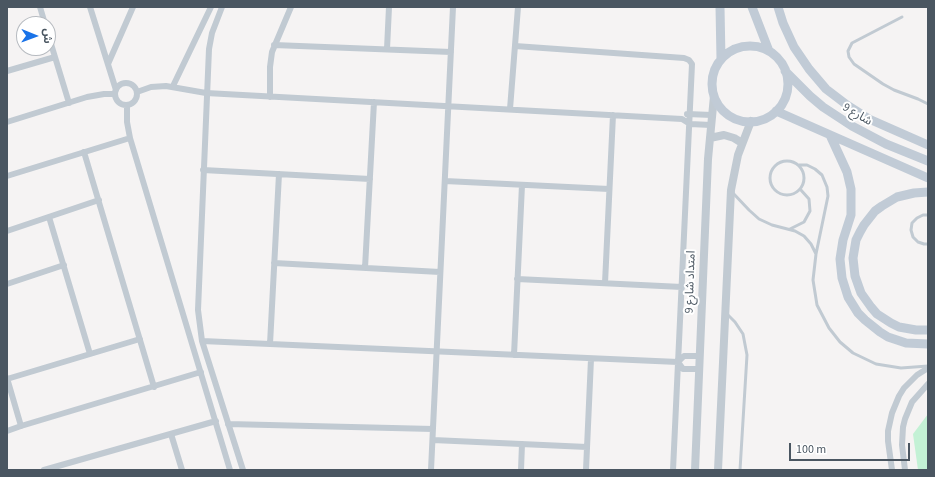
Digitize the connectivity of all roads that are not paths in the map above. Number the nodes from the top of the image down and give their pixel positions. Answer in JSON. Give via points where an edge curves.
{"nodes":[{"id":1,"x":90,"y":7,"type":"edge"},
{"id":2,"x":133,"y":7,"type":"edge"},
{"id":3,"x":211,"y":7,"type":"edge"},
{"id":4,"x":222,"y":7,"type":"edge"},
{"id":5,"x":291,"y":7,"type":"edge"},
{"id":6,"x":389,"y":7,"type":"edge"},
{"id":7,"x":453,"y":7,"type":"edge"},
{"id":8,"x":518,"y":7,"type":"edge"},
{"id":9,"x":720,"y":7,"type":"edge"},
{"id":10,"x":752,"y":7,"type":"edge"},
{"id":11,"x":778,"y":7,"type":"edge"},
{"id":12,"x":902,"y":16,"type":"dead end"},
{"id":13,"x":274,"y":45,"type":"junction"},
{"id":14,"x":515,"y":46,"type":"junction"},
{"id":15,"x":387,"y":49,"type":"junction"},
{"id":16,"x":769,"y":51,"type":"junction"},
{"id":17,"x":451,"y":52,"type":"junction"},
{"id":18,"x":55,"y":57,"type":"joint"},
{"id":19,"x":721,"y":59,"type":"junction"},
{"id":20,"x":108,"y":64,"type":"junction"},
{"id":21,"x":7,"y":70,"type":"edge"},
{"id":22,"x":785,"y":71,"type":"junction"},
{"id":23,"x":173,"y":86,"type":"junction"},
{"id":24,"x":116,"y":92,"type":"junction"},
{"id":25,"x":137,"y":92,"type":"junction"},
{"id":26,"x":206,"y":93,"type":"junction"},
{"id":27,"x":714,"y":96,"type":"junction"},
{"id":28,"x":270,"y":97,"type":"junction"},
{"id":29,"x":374,"y":102,"type":"junction"},
{"id":30,"x":69,"y":103,"type":"junction"},
{"id":31,"x":928,"y":104,"type":"edge"},
{"id":32,"x":127,"y":105,"type":"junction"},
{"id":33,"x":448,"y":106,"type":"junction"},
{"id":34,"x":510,"y":110,"type":"junction"},
{"id":35,"x":776,"y":111,"type":"junction"},
{"id":36,"x":690,"y":113,"type":"junction"},
{"id":37,"x":613,"y":115,"type":"junction"},
{"id":38,"x":712,"y":115,"type":"junction"},
{"id":39,"x":682,"y":119,"type":"junction"},
{"id":40,"x":7,"y":122,"type":"edge"},
{"id":41,"x":751,"y":122,"type":"junction"},
{"id":42,"x":690,"y":124,"type":"junction"},
{"id":43,"x":711,"y":125,"type":"junction"},
{"id":44,"x":830,"y":135,"type":"junction"},
{"id":45,"x":130,"y":138,"type":"junction"},
{"id":46,"x":710,"y":138,"type":"junction"},
{"id":47,"x":742,"y":143,"type":"junction"},
{"id":48,"x":928,"y":145,"type":"edge"},
{"id":49,"x":84,"y":152,"type":"junction"},
{"id":50,"x":928,"y":161,"type":"edge"},
{"id":51,"x":798,"y":165,"type":"junction"},
{"id":52,"x":203,"y":170,"type":"junction"},
{"id":53,"x":279,"y":174,"type":"junction"},
{"id":54,"x":7,"y":176,"type":"edge"},
{"id":55,"x":928,"y":178,"type":"edge"},
{"id":56,"x":370,"y":179,"type":"junction"},
{"id":57,"x":445,"y":181,"type":"junction"},
{"id":58,"x":522,"y":185,"type":"junction"},
{"id":59,"x":609,"y":189,"type":"junction"},
{"id":60,"x":731,"y":190,"type":"junction"},
{"id":61,"x":800,"y":190,"type":"junction"},
{"id":62,"x":928,"y":192,"type":"edge"},
{"id":63,"x":99,"y":200,"type":"junction"},
{"id":64,"x":928,"y":214,"type":"edge"},
{"id":65,"x":49,"y":217,"type":"junction"},
{"id":66,"x":790,"y":229,"type":"junction"},
{"id":67,"x":7,"y":231,"type":"edge"},
{"id":68,"x":928,"y":244,"type":"edge"},
{"id":69,"x":816,"y":254,"type":"junction"},
{"id":70,"x":274,"y":263,"type":"junction"},
{"id":71,"x":64,"y":266,"type":"junction"},
{"id":72,"x":365,"y":268,"type":"junction"},
{"id":73,"x":440,"y":272,"type":"junction"},
{"id":74,"x":518,"y":279,"type":"junction"},
{"id":75,"x":605,"y":283,"type":"junction"},
{"id":76,"x":7,"y":284,"type":"edge"},
{"id":77,"x":682,"y":287,"type":"junction"},
{"id":78,"x":725,"y":312,"type":"junction"},
{"id":79,"x":928,"y":330,"type":"edge"},
{"id":80,"x":140,"y":339,"type":"junction"},
{"id":81,"x":202,"y":341,"type":"junction"},
{"id":82,"x":270,"y":344,"type":"junction"},
{"id":83,"x":928,"y":344,"type":"edge"},
{"id":84,"x":437,"y":352,"type":"junction"},
{"id":85,"x":90,"y":354,"type":"junction"},
{"id":86,"x":514,"y":355,"type":"junction"},
{"id":87,"x":700,"y":356,"type":"junction"},
{"id":88,"x":591,"y":358,"type":"junction"},
{"id":89,"x":678,"y":362,"type":"junction"},
{"id":90,"x":928,"y":367,"type":"edge"},
{"id":91,"x":700,"y":369,"type":"junction"},
{"id":92,"x":201,"y":372,"type":"junction"},
{"id":93,"x":7,"y":379,"type":"edge"},
{"id":94,"x":928,"y":384,"type":"edge"},
{"id":95,"x":154,"y":386,"type":"junction"},
{"id":96,"x":216,"y":421,"type":"junction"},
{"id":97,"x":228,"y":424,"type":"junction"},
{"id":98,"x":21,"y":426,"type":"junction"},
{"id":99,"x":433,"y":429,"type":"junction"},
{"id":100,"x":7,"y":431,"type":"edge"},
{"id":101,"x":171,"y":434,"type":"junction"},
{"id":102,"x":433,"y":440,"type":"junction"},
{"id":103,"x":522,"y":444,"type":"junction"},
{"id":104,"x":587,"y":447,"type":"junction"},
{"id":105,"x":44,"y":470,"type":"edge"},
{"id":106,"x":182,"y":470,"type":"edge"},
{"id":107,"x":230,"y":470,"type":"edge"},
{"id":108,"x":243,"y":470,"type":"edge"},
{"id":109,"x":431,"y":470,"type":"edge"},
{"id":110,"x":521,"y":470,"type":"edge"},
{"id":111,"x":586,"y":470,"type":"edge"},
{"id":112,"x":673,"y":470,"type":"edge"},
{"id":113,"x":695,"y":470,"type":"edge"},
{"id":114,"x":718,"y":470,"type":"edge"},
{"id":115,"x":740,"y":470,"type":"edge"},
{"id":116,"x":892,"y":470,"type":"edge"},
{"id":117,"x":905,"y":470,"type":"edge"}],
"edges":[{"from":1,"to":20,"type":"street"},
{"from":2,"to":20,"type":"street"},
{"from":3,"to":23,"type":"street"},
{"from":4,"to":26,"type":"street","via":[[210,41]]},
{"from":5,"to":13,"type":"street"},
{"from":6,"to":15,"type":"street"},
{"from":7,"to":17,"type":"street"},
{"from":8,"to":14,"type":"street"},
{"from":9,"to":19,"type":"main road"},
{"from":10,"to":16,"type":"main road"},
{"from":11,"to":48,"type":"main road","via":[[794,47],[826,89],[846,106],[869,119]]},
{"from":12,"to":31,"type":"lane","via":[[852,43],[848,51],[849,57],[854,64],[883,84]]},
{"from":13,"to":15,"type":"street"},
{"from":13,"to":28,"type":"street","via":[[270,67]]},
{"from":14,"to":34,"type":"street"},
{"from":14,"to":36,"type":"street","via":[[687,59],[692,67]]},
{"from":15,"to":17,"type":"street"},
{"from":16,"to":19,"type":"main road","via":[[744,46],[731,51]]},
{"from":16,"to":22,"type":"main road","via":[[779,60]]},
{"from":17,"to":33,"type":"street"},
{"from":18,"to":21,"type":"street"},
{"from":18,"to":30,"type":"street"},
{"from":19,"to":27,"type":"main road","via":[[713,77]]},
{"from":20,"to":24,"type":"street"},
{"from":22,"to":35,"type":"main road","via":[[787,89]]},
{"from":22,"to":50,"type":"main road","name":"شارع 9","via":[[832,114],[886,144]]},
{"from":23,"to":25,"type":"street","via":[[158,86]]},
{"from":23,"to":26,"type":"street"},
{"from":24,"to":25,"type":"street","via":[[121,85],[127,84],[133,86]]},
{"from":24,"to":30,"type":"street"},
{"from":24,"to":32,"type":"street","via":[[118,102]]},
{"from":25,"to":32,"type":"street","via":[[135,101]]},
{"from":26,"to":28,"type":"street"},
{"from":26,"to":52,"type":"street"},
{"from":27,"to":38,"type":"street","name":"امتداد شارع 9"},
{"from":27,"to":41,"type":"main road","via":[[728,115]]},
{"from":28,"to":29,"type":"street"},
{"from":29,"to":33,"type":"street"},
{"from":29,"to":56,"type":"street"},
{"from":30,"to":40,"type":"street"},
{"from":32,"to":45,"type":"street"},
{"from":33,"to":34,"type":"street"},
{"from":33,"to":57,"type":"street"},
{"from":34,"to":37,"type":"street"},
{"from":35,"to":41,"type":"main road","via":[[762,120]]},
{"from":35,"to":44,"type":"main road"},
{"from":36,"to":38,"type":"street"},
{"from":36,"to":39,"type":"street"},
{"from":36,"to":42,"type":"street"},
{"from":37,"to":39,"type":"street"},
{"from":37,"to":59,"type":"street"},
{"from":38,"to":43,"type":"street","name":"امتداد شارع 9"},
{"from":39,"to":42,"type":"street"},
{"from":41,"to":47,"type":"street"},
{"from":42,"to":43,"type":"street"},
{"from":42,"to":77,"type":"street"},
{"from":43,"to":46,"type":"street","name":"امتداد شارع 9"},
{"from":44,"to":55,"type":"main road"},
{"from":44,"to":83,"type":"main road","via":[[847,172],[851,189],[851,214],[840,259],[848,297],[865,320],[880,332],[906,342]]},
{"from":45,"to":49,"type":"street"},
{"from":45,"to":92,"type":"street"},
{"from":46,"to":47,"type":"street","via":[[724,135]]},
{"from":46,"to":87,"type":"street","name":"امتداد شارع 9"},
{"from":47,"to":60,"type":"street"},
{"from":49,"to":54,"type":"street"},
{"from":49,"to":63,"type":"street"},
{"from":51,"to":61,"type":"lane","via":[[804,177]]},
{"from":51,"to":61,"type":"lane","via":[[790,161],[777,164],[771,171],[770,180],[773,188],[784,196],[793,195]]},
{"from":51,"to":69,"type":"lane","via":[[807,166],[818,172],[827,187],[828,196]]},
{"from":52,"to":53,"type":"street"},
{"from":52,"to":81,"type":"street","via":[[198,310]]},
{"from":53,"to":56,"type":"street"},
{"from":53,"to":70,"type":"street"},
{"from":56,"to":72,"type":"street"},
{"from":57,"to":58,"type":"street"},
{"from":57,"to":73,"type":"street"},
{"from":58,"to":59,"type":"street"},
{"from":58,"to":74,"type":"street"},
{"from":59,"to":75,"type":"street"},
{"from":60,"to":66,"type":"lane","via":[[759,219]]},
{"from":60,"to":78,"type":"street"},
{"from":61,"to":66,"type":"lane","via":[[809,199],[810,211],[804,222]]},
{"from":62,"to":79,"type":"main road","via":[[897,197],[875,211],[856,240],[853,258],[857,284],[871,308],[899,327]]},
{"from":63,"to":65,"type":"street"},
{"from":63,"to":80,"type":"street"},
{"from":64,"to":68,"type":"lane","via":[[917,218],[912,223],[911,230],[918,242]]},
{"from":65,"to":67,"type":"street"},
{"from":65,"to":71,"type":"street"},
{"from":66,"to":69,"type":"lane","via":[[804,236]]},
{"from":69,"to":90,"type":"lane","via":[[813,280],[816,301],[824,321],[840,342],[856,355],[876,364],[901,368]]},
{"from":70,"to":72,"type":"street"},
{"from":70,"to":82,"type":"street"},
{"from":71,"to":76,"type":"street"},
{"from":71,"to":85,"type":"street"},
{"from":72,"to":73,"type":"street"},
{"from":73,"to":84,"type":"street"},
{"from":74,"to":75,"type":"street"},
{"from":74,"to":86,"type":"street"},
{"from":75,"to":77,"type":"street"},
{"from":77,"to":89,"type":"street"},
{"from":78,"to":114,"type":"street"},
{"from":78,"to":115,"type":"lane","via":[[742,334],[747,355]]},
{"from":80,"to":85,"type":"street"},
{"from":80,"to":95,"type":"street"},
{"from":81,"to":82,"type":"street"},
{"from":81,"to":97,"type":"street"},
{"from":82,"to":84,"type":"street"},
{"from":84,"to":86,"type":"street"},
{"from":84,"to":99,"type":"street"},
{"from":85,"to":93,"type":"street"},
{"from":86,"to":88,"type":"street"},
{"from":87,"to":89,"type":"street","via":[[684,356]]},
{"from":87,"to":91,"type":"street","name":"امتداد شارع 9"},
{"from":88,"to":89,"type":"street"},
{"from":88,"to":104,"type":"street"},
{"from":89,"to":91,"type":"street","via":[[683,369]]},
{"from":89,"to":112,"type":"street"},
{"from":90,"to":116,"type":"street","via":[[904,388],[892,413],[888,441]]},
{"from":91,"to":113,"type":"street","name":"امتداد شارع 9"},
{"from":92,"to":95,"type":"street"},
{"from":92,"to":96,"type":"street"},
{"from":93,"to":98,"type":"street"},
{"from":94,"to":117,"type":"street","via":[[912,402],[905,419],[902,445]]},
{"from":95,"to":98,"type":"street"},
{"from":96,"to":101,"type":"street"},
{"from":96,"to":107,"type":"street"},
{"from":97,"to":99,"type":"street"},
{"from":97,"to":108,"type":"street"},
{"from":98,"to":100,"type":"street"},
{"from":99,"to":102,"type":"street"},
{"from":101,"to":105,"type":"street"},
{"from":101,"to":106,"type":"street"},
{"from":102,"to":103,"type":"street"},
{"from":102,"to":109,"type":"street"},
{"from":103,"to":104,"type":"street"},
{"from":103,"to":110,"type":"street"},
{"from":104,"to":111,"type":"street"}]}
